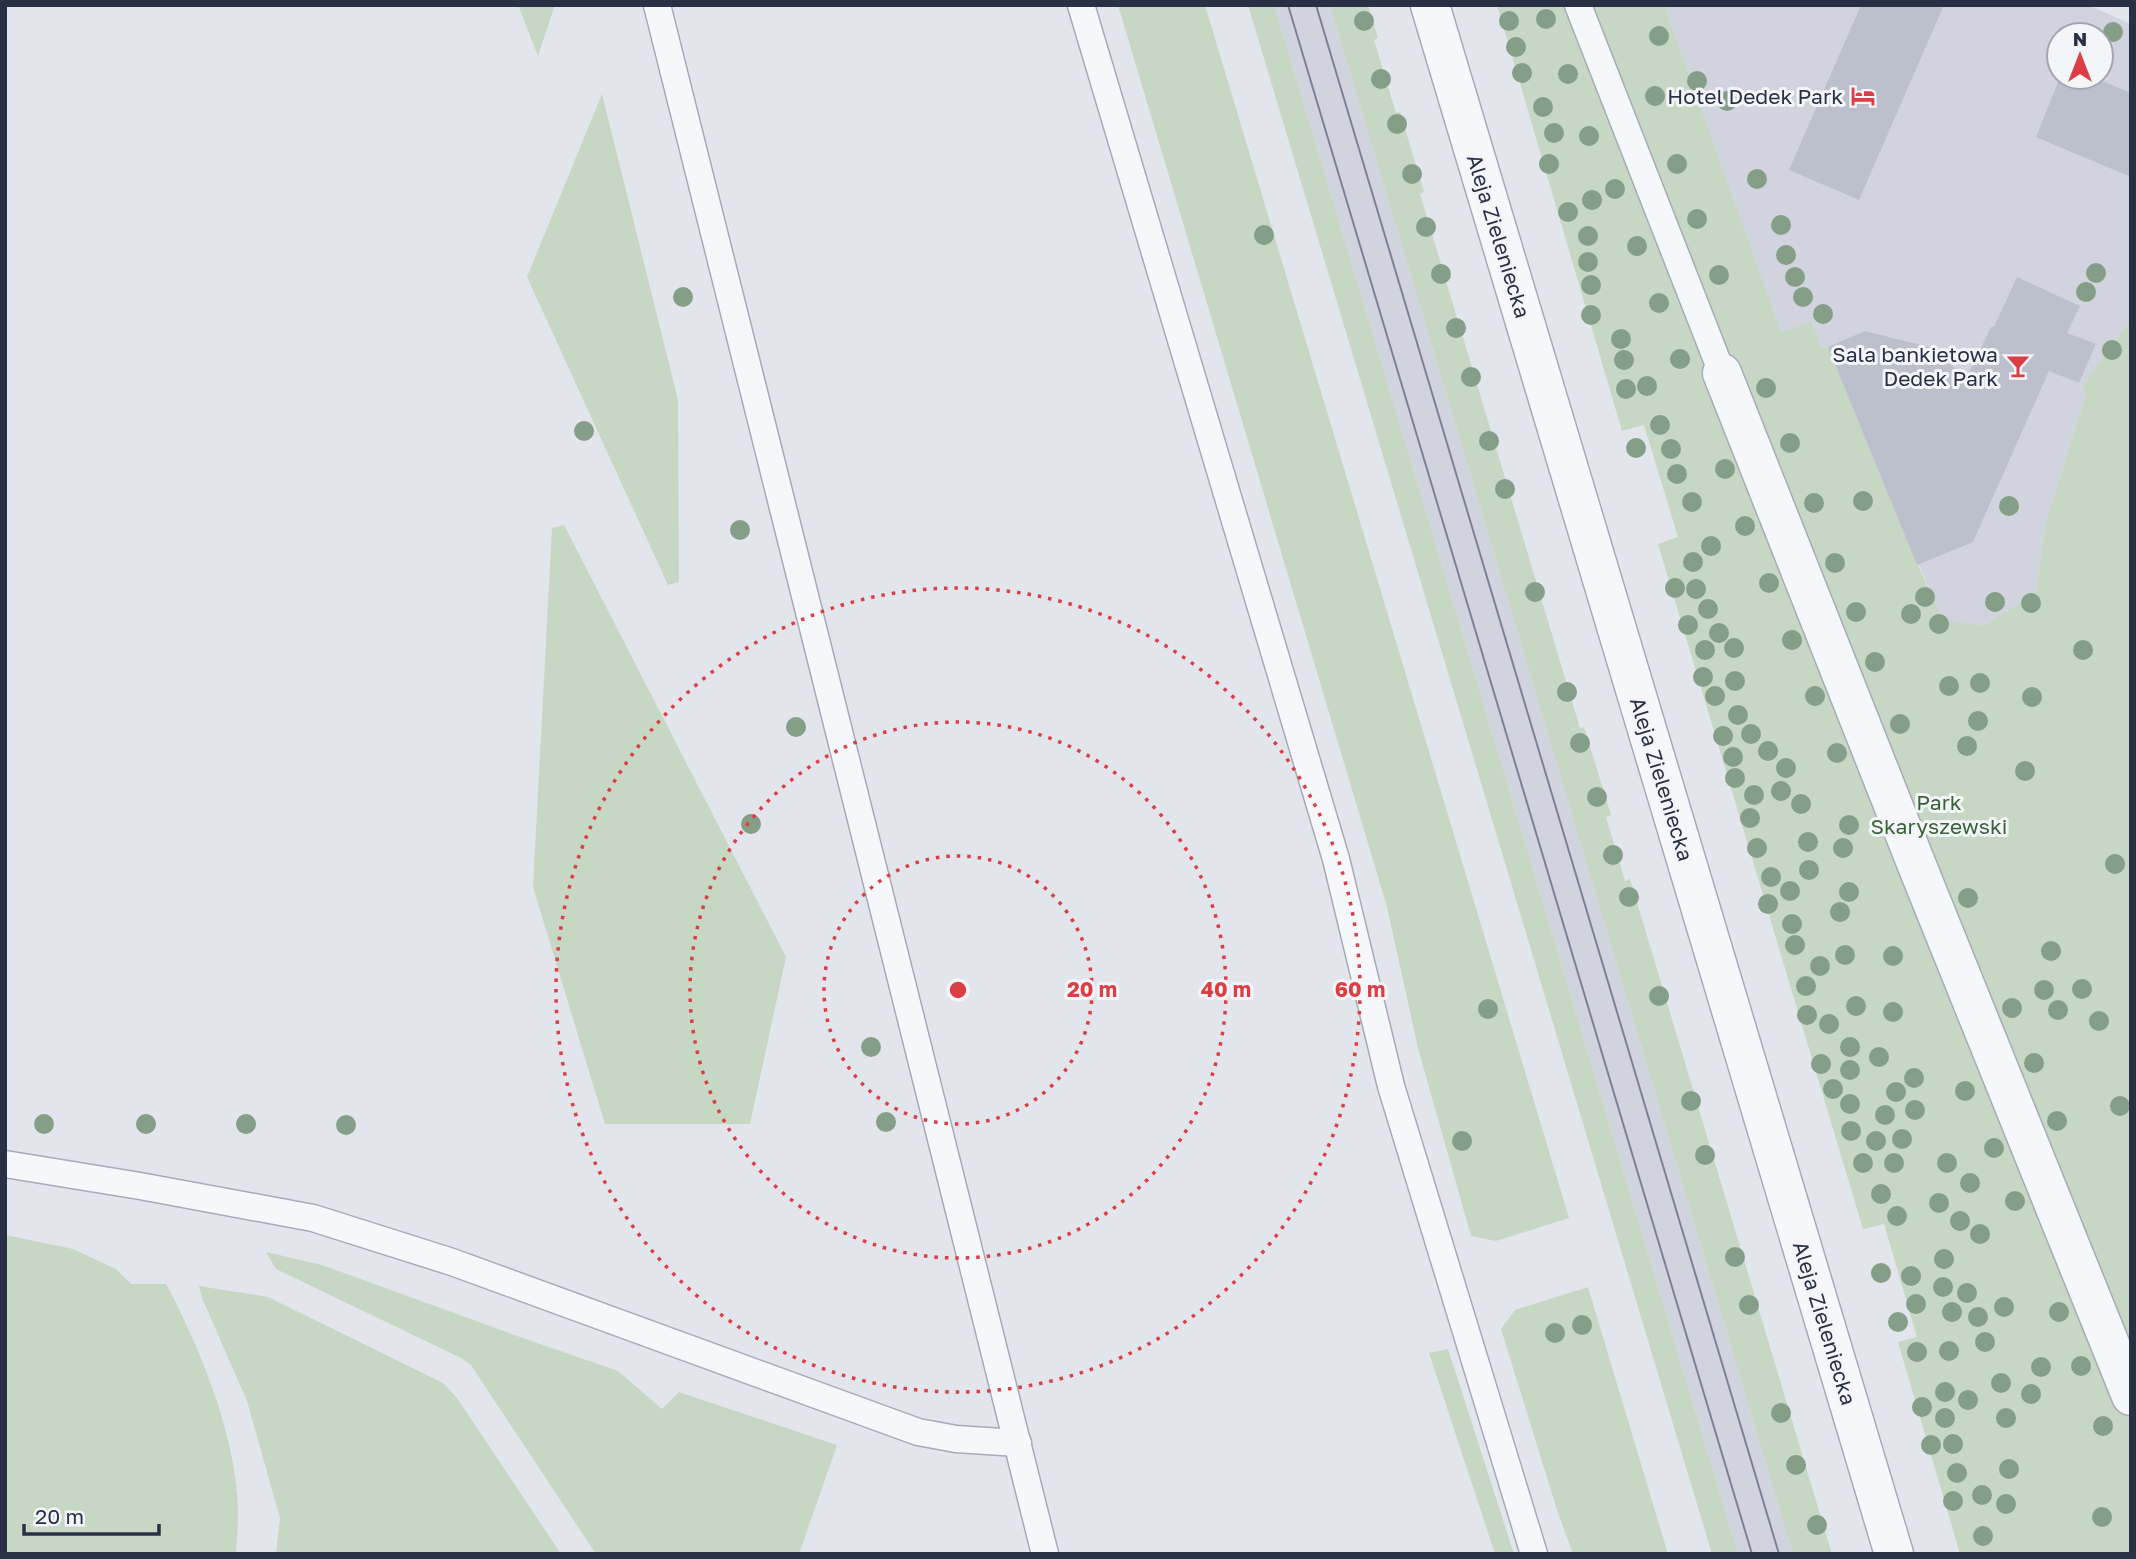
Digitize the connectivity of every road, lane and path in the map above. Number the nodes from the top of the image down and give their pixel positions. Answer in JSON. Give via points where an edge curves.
{"nodes":[{"id":1,"x":657,"y":5,"type":"edge"},
{"id":2,"x":1081,"y":5,"type":"edge"},
{"id":3,"x":1430,"y":5,"type":"edge"},
{"id":4,"x":1578,"y":5,"type":"edge"},
{"id":5,"x":1722,"y":373,"type":"joint"},
{"id":6,"x":5,"y":1164,"type":"edge"},
{"id":7,"x":2131,"y":1396,"type":"edge"},
{"id":8,"x":1018,"y":1443,"type":"junction"},
{"id":9,"x":1045,"y":1554,"type":"edge"},
{"id":10,"x":1534,"y":1554,"type":"edge"},
{"id":11,"x":1894,"y":1554,"type":"edge"}],
"edges":[{"from":1,"to":8,"type":"lane"},
{"from":2,"to":10,"type":"lane","via":[[1336,859],[1391,1086]]},
{"from":3,"to":11,"type":"street","name":"Aleja Zieleniecka"},
{"from":4,"to":5,"type":"lane"},
{"from":5,"to":7,"type":"street"},
{"from":6,"to":8,"type":"lane","via":[[313,1218],[452,1262],[918,1432]]},
{"from":8,"to":9,"type":"lane"}]}
